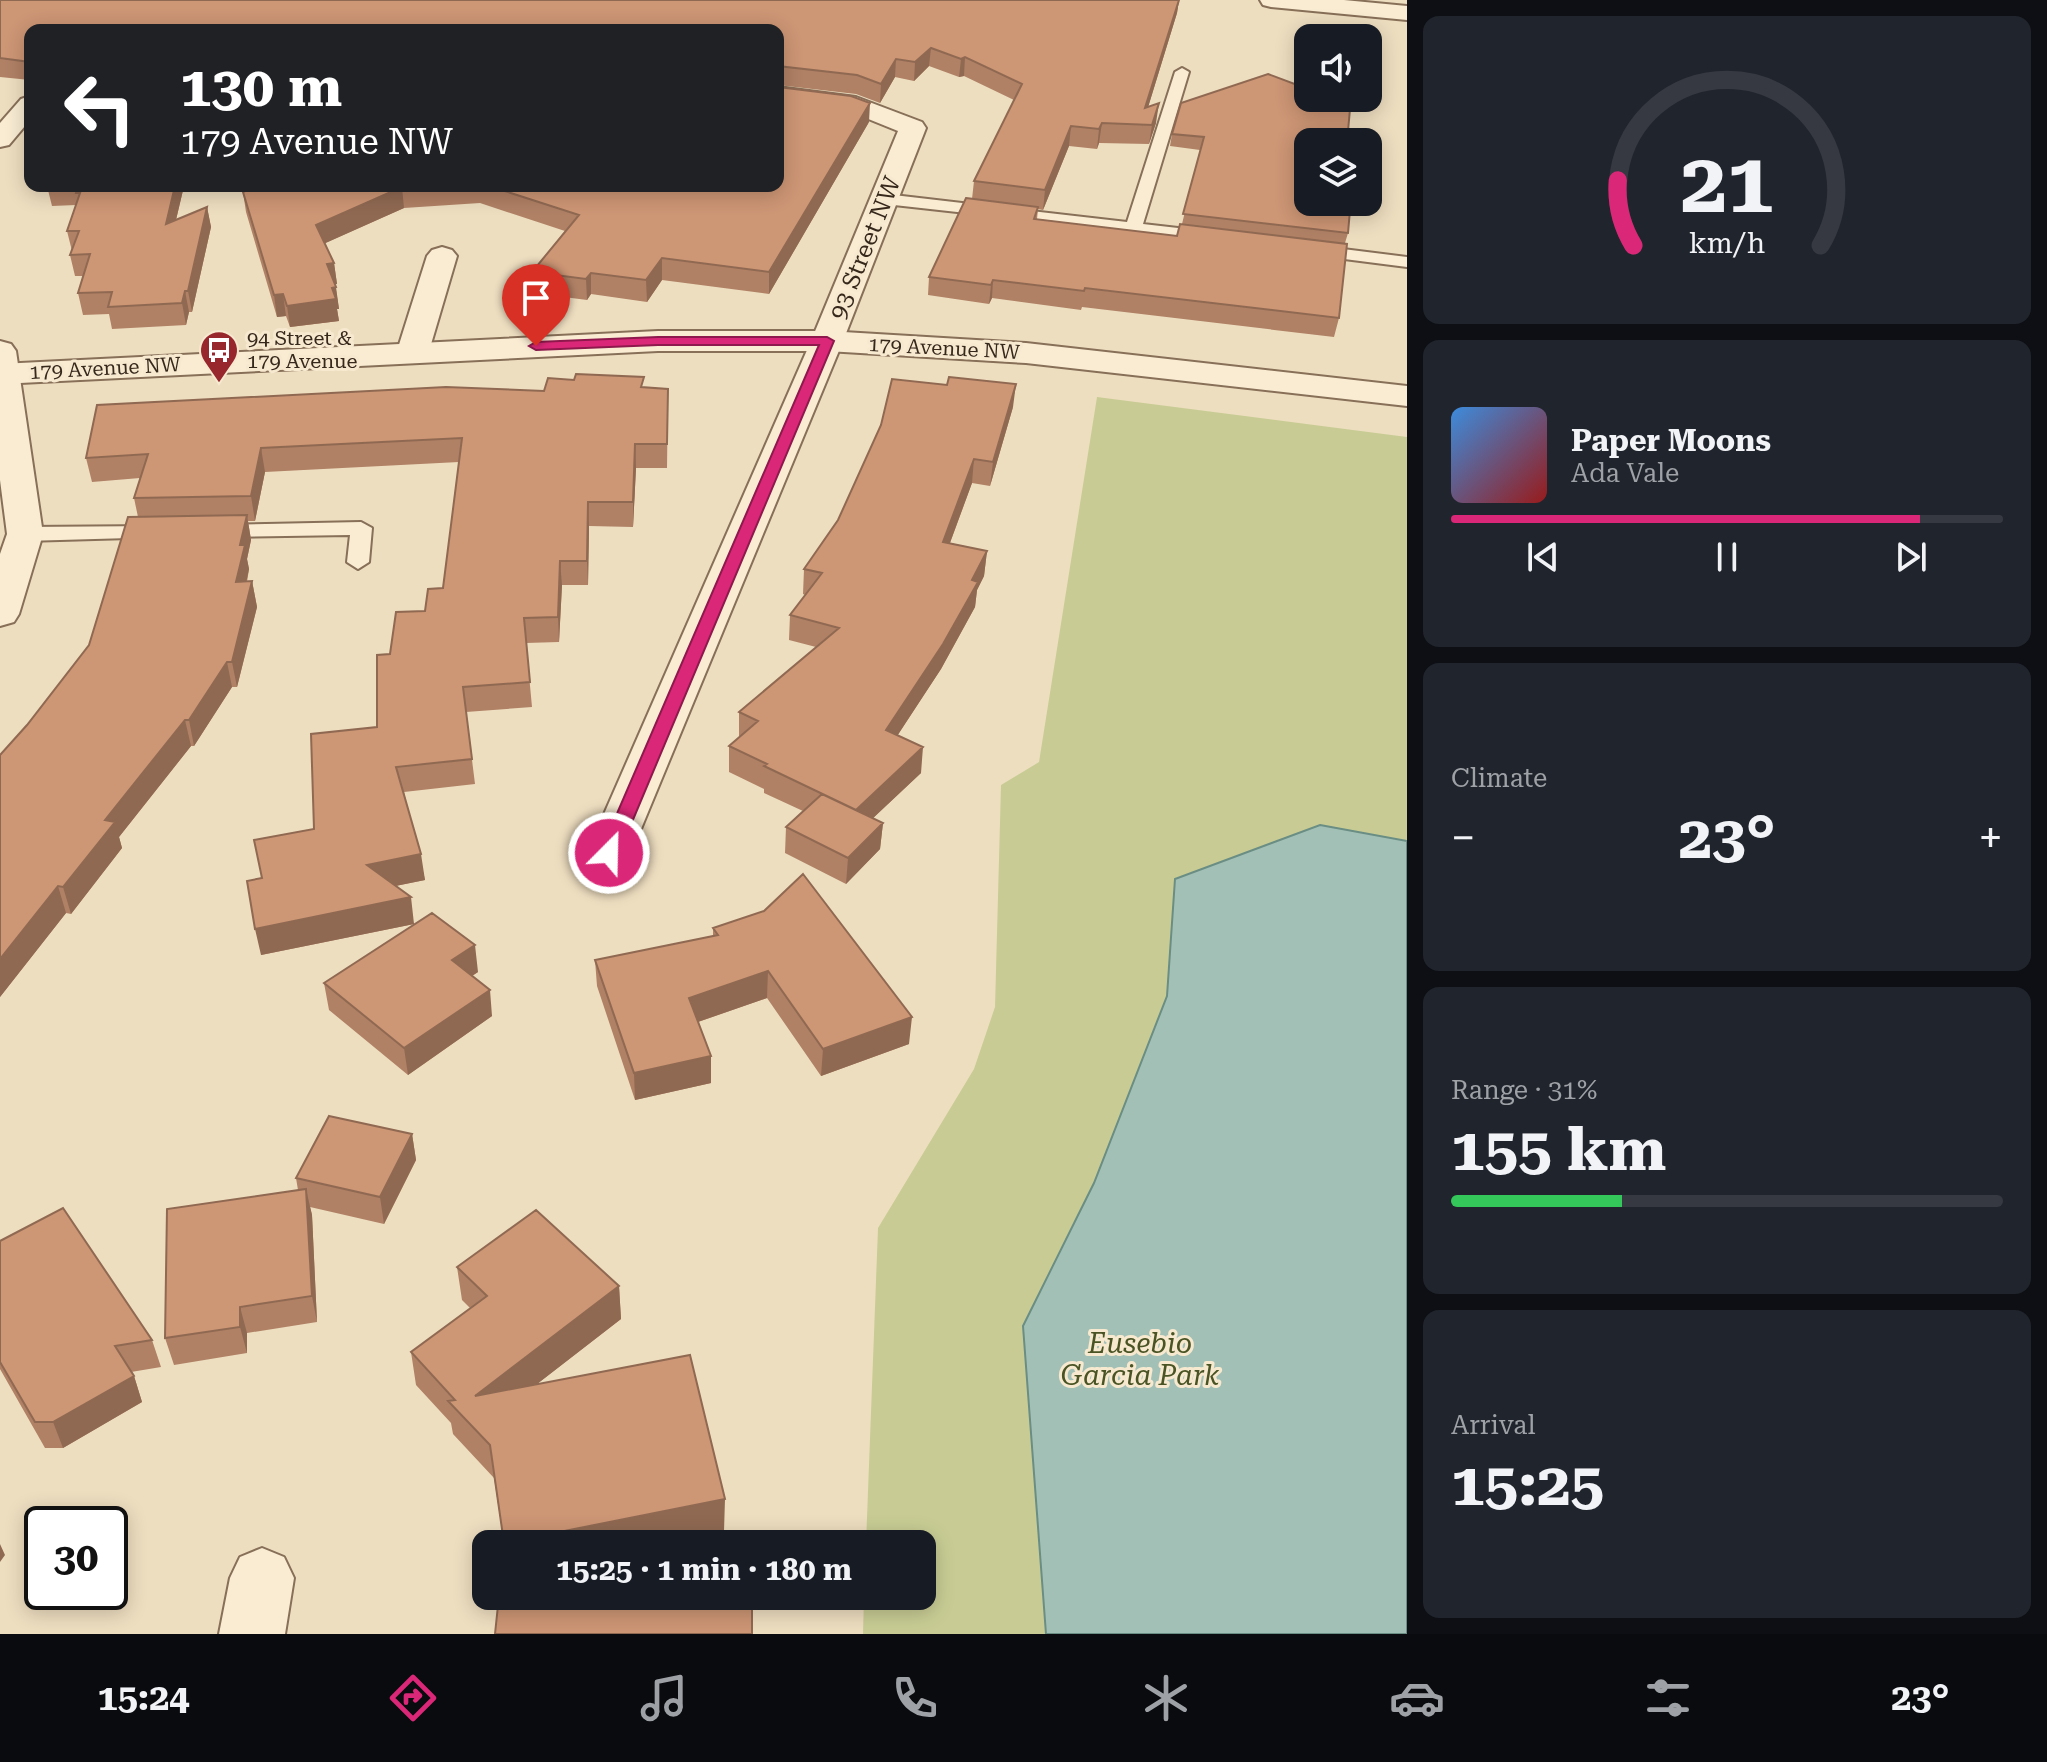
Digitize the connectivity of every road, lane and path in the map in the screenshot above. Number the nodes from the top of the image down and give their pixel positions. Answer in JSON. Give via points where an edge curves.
{"nodes":[{"id":1,"x":1271,"y":0,"type":"edge"},
{"id":2,"x":1407,"y":13,"type":"edge"},
{"id":3,"x":1182,"y":72,"type":"dead end"},
{"id":4,"x":784,"y":96,"type":"edge"},
{"id":5,"x":24,"y":111,"type":"edge"},
{"id":6,"x":0,"y":139,"type":"edge"},
{"id":7,"x":885,"y":199,"type":"junction"},
{"id":8,"x":1134,"y":227,"type":"junction"},
{"id":9,"x":1225,"y":239,"type":"edge"},
{"id":10,"x":1286,"y":246,"type":"edge"},
{"id":11,"x":442,"y":256,"type":"dead end"},
{"id":12,"x":1407,"y":262,"type":"edge"},
{"id":13,"x":827,"y":341,"type":"junction"},
{"id":14,"x":413,"y":351,"type":"junction"},
{"id":15,"x":1,"y":366,"type":"edge"},
{"id":16,"x":1407,"y":396,"type":"edge"},
{"id":17,"x":25,"y":534,"type":"junction"},
{"id":18,"x":358,"y":562,"type":"dead end"},
{"id":19,"x":0,"y":614,"type":"edge"},
{"id":20,"x":609,"y":853,"type":"dead end"}],
"edges":[{"from":1,"to":2,"type":"street"},
{"from":3,"to":8,"type":"lane"},
{"from":4,"to":7,"type":"street","name":"93 Street NW","via":[[856,105],[913,128]]},
{"from":5,"to":6,"type":"street"},
{"from":7,"to":8,"type":"lane"},
{"from":7,"to":13,"type":"street","name":"93 Street NW"},
{"from":8,"to":9,"type":"lane"},
{"from":10,"to":12,"type":"lane"},
{"from":11,"to":14,"type":"street"},
{"from":13,"to":14,"type":"street","name":"179 Avenue NW","via":[[658,341]]},
{"from":13,"to":16,"type":"street","name":"179 Avenue NW","via":[[1026,353]]},
{"from":13,"to":20,"type":"street","name":"93 Street NW"},
{"from":14,"to":15,"type":"street","name":"179 Avenue NW"},
{"from":15,"to":17,"type":"street"},
{"from":17,"to":18,"type":"lane","via":[[361,528]]},
{"from":17,"to":19,"type":"street"}]}
